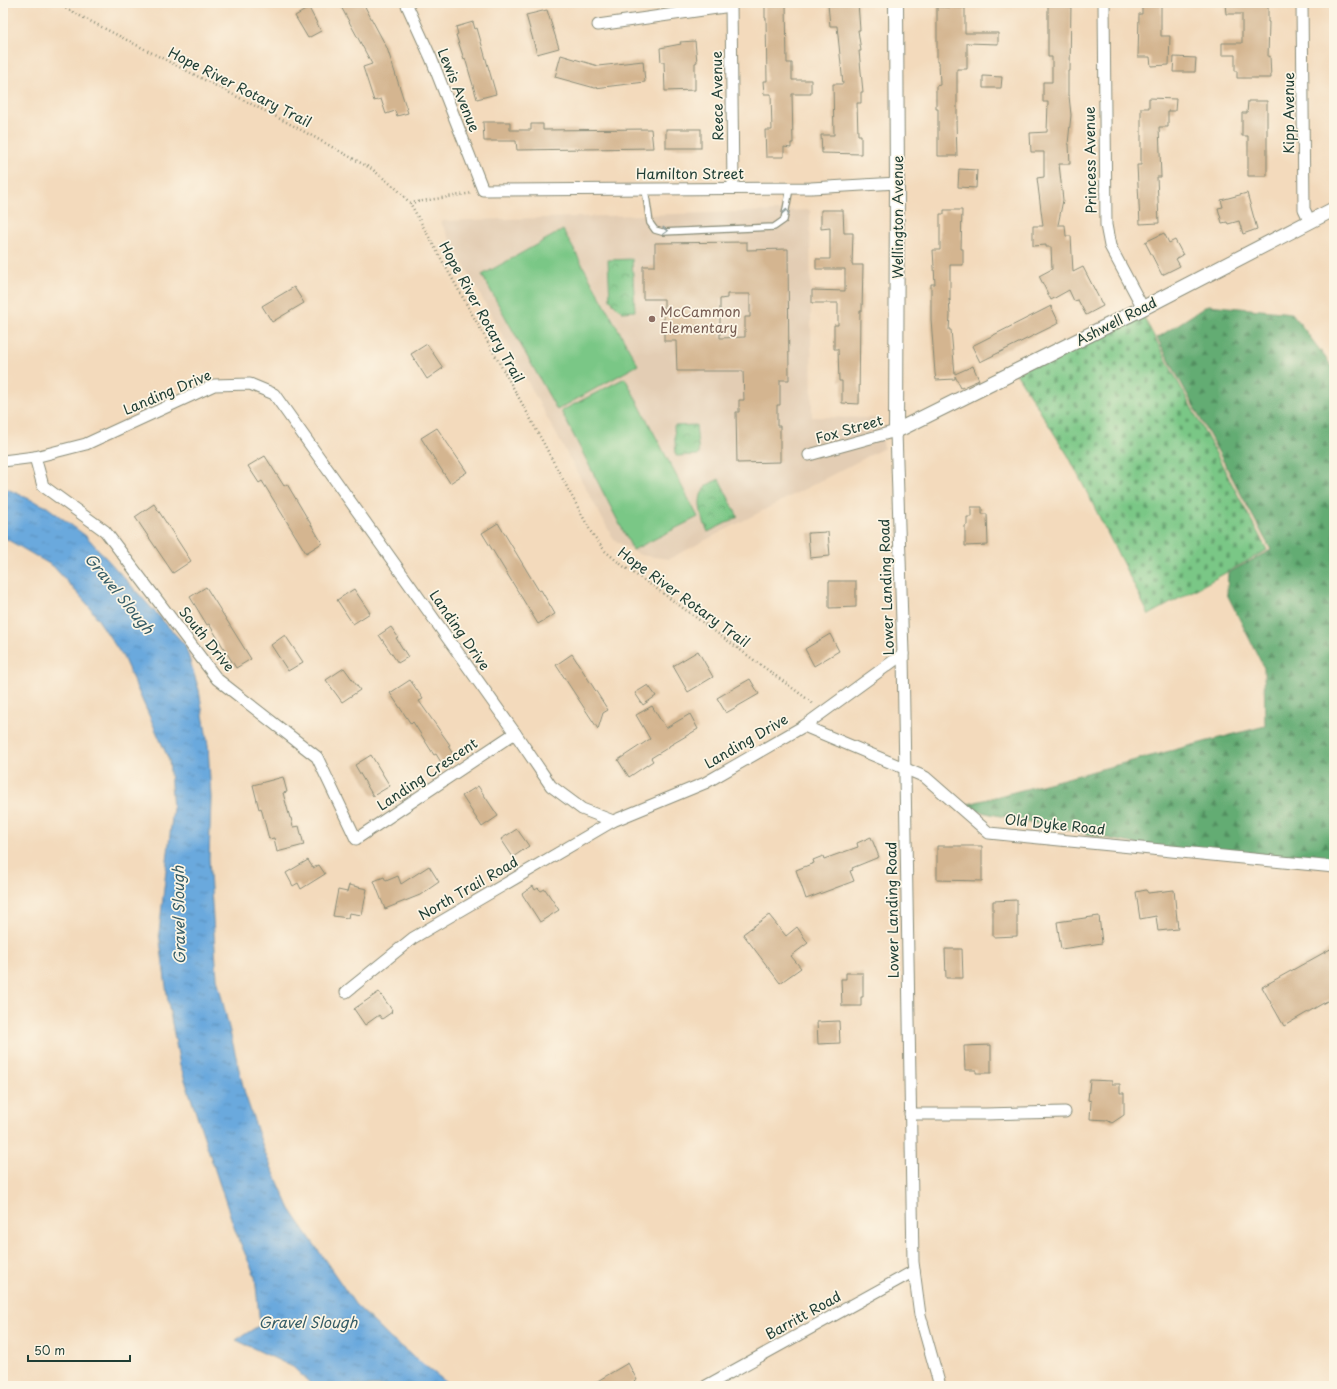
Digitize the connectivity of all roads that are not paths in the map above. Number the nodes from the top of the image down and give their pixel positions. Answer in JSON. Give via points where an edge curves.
{"nodes":[{"id":1,"x":406,"y":3,"type":"edge"},
{"id":2,"x":896,"y":3,"type":"edge"},
{"id":3,"x":1104,"y":3,"type":"edge"},
{"id":4,"x":1302,"y":3,"type":"edge"},
{"id":5,"x":731,"y":4,"type":"edge"},
{"id":6,"x":598,"y":25,"type":"dead end"},
{"id":7,"x":897,"y":182,"type":"junction"},
{"id":8,"x":733,"y":188,"type":"junction"},
{"id":9,"x":790,"y":188,"type":"junction"},
{"id":10,"x":645,"y":189,"type":"junction"},
{"id":11,"x":483,"y":190,"type":"joint"},
{"id":12,"x":1334,"y":209,"type":"edge"},
{"id":13,"x":1310,"y":222,"type":"junction"},
{"id":14,"x":1143,"y":308,"type":"junction"},
{"id":15,"x":896,"y":431,"type":"junction"},
{"id":16,"x":809,"y":455,"type":"dead end"},
{"id":17,"x":35,"y":457,"type":"junction"},
{"id":18,"x":3,"y":461,"type":"edge"},
{"id":19,"x":903,"y":654,"type":"junction"},
{"id":20,"x":804,"y":726,"type":"junction"},
{"id":21,"x":516,"y":733,"type":"junction"},
{"id":22,"x":904,"y":769,"type":"junction"},
{"id":23,"x":613,"y":821,"type":"junction"},
{"id":24,"x":356,"y":839,"type":"joint"},
{"id":25,"x":1334,"y":867,"type":"edge"},
{"id":26,"x":346,"y":992,"type":"dead end"},
{"id":27,"x":1065,"y":1112,"type":"dead end"},
{"id":28,"x":910,"y":1114,"type":"junction"},
{"id":29,"x":914,"y":1271,"type":"junction"},
{"id":30,"x":706,"y":1386,"type":"edge"},
{"id":31,"x":940,"y":1386,"type":"edge"}],
"edges":[{"from":1,"to":11,"type":"street","name":"Lewis Avenue","via":[[431,58]]},
{"from":2,"to":7,"type":"street","name":"Wellington Avenue"},
{"from":3,"to":14,"type":"street","name":"Princess Avenue","via":[[1106,225],[1110,246]]},
{"from":4,"to":13,"type":"street","name":"Kipp Avenue","via":[[1304,209]]},
{"from":5,"to":6,"type":"street"},
{"from":5,"to":8,"type":"street","name":"Reece Avenue"},
{"from":7,"to":9,"type":"street","name":"Hamilton Street"},
{"from":7,"to":15,"type":"street","name":"Wellington Avenue"},
{"from":8,"to":9,"type":"street","name":"Hamilton Street"},
{"from":8,"to":10,"type":"street","name":"Hamilton Street"},
{"from":10,"to":9,"type":"lane","one_way":true,"via":[[650,223],[655,230],[662,232],[774,227],[784,220]]},
{"from":10,"to":11,"type":"street","name":"Hamilton Street"},
{"from":12,"to":13,"type":"street","name":"Ashwell Road"},
{"from":13,"to":14,"type":"street","name":"Ashwell Road"},
{"from":14,"to":15,"type":"street","name":"Ashwell Road"},
{"from":15,"to":16,"type":"street","name":"Fox Street"},
{"from":15,"to":19,"type":"street","name":"Lower Landing Road"},
{"from":17,"to":18,"type":"street","name":"Landing Drive"},
{"from":17,"to":21,"type":"street","name":"Landing Drive","via":[[86,444],[214,385],[250,384],[274,394]]},
{"from":17,"to":24,"type":"street","name":"South Drive","via":[[43,486],[105,531],[217,679],[317,757]]},
{"from":19,"to":20,"type":"street","name":"Landing Drive"},
{"from":19,"to":22,"type":"street","name":"Lower Landing Road"},
{"from":20,"to":22,"type":"street","name":"Old Dyke Road"},
{"from":20,"to":23,"type":"street","name":"Landing Drive","via":[[705,783]]},
{"from":21,"to":23,"type":"street","name":"Landing Drive","via":[[552,786],[582,809]]},
{"from":21,"to":24,"type":"street","name":"Landing Crescent"},
{"from":22,"to":25,"type":"street","name":"Old Dyke Road","via":[[925,777],[989,833]]},
{"from":22,"to":28,"type":"street","name":"Lower Landing Road"},
{"from":23,"to":26,"type":"street","name":"North Trail Road","via":[[413,938]]},
{"from":27,"to":28,"type":"street"},
{"from":28,"to":29,"type":"street","name":"Lower Landing Road"},
{"from":29,"to":30,"type":"street","name":"Barritt Road"},
{"from":29,"to":31,"type":"street","name":"Lower Landing Road","via":[[920,1315]]}]}
